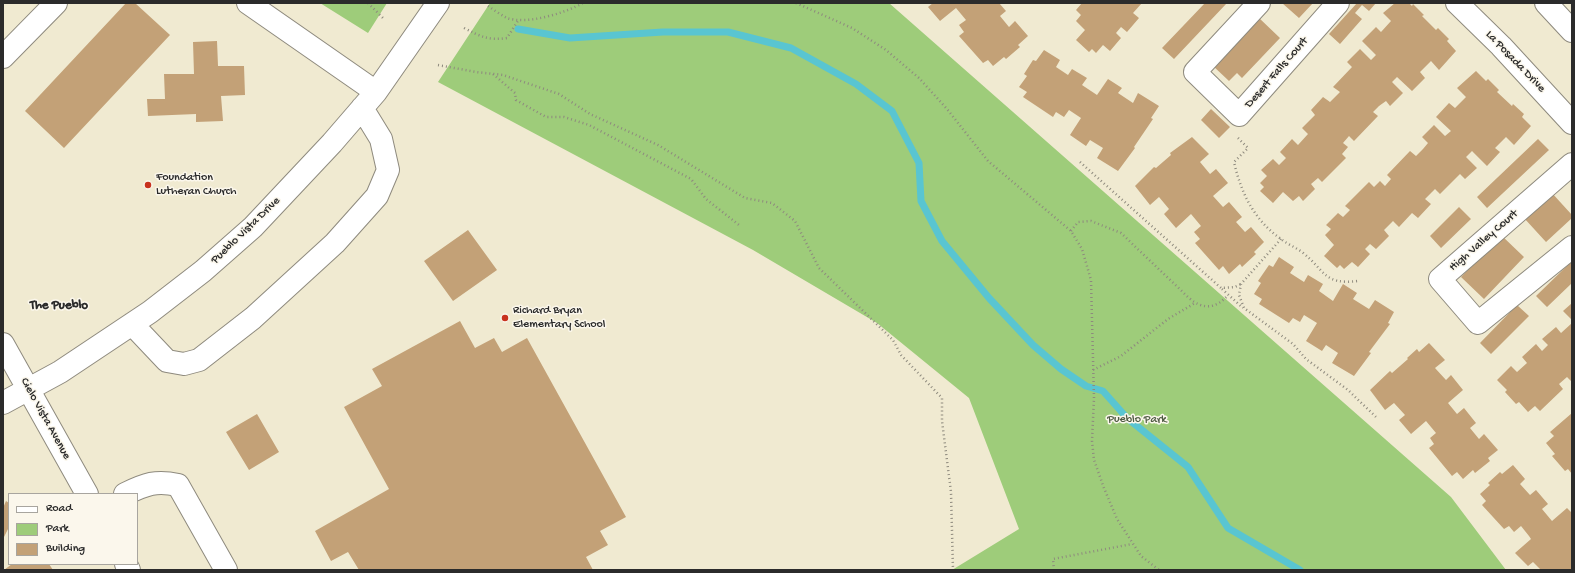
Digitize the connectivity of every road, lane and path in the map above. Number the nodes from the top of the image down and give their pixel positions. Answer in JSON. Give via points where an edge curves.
{"nodes":[{"id":1,"x":56,"y":3,"type":"edge"},
{"id":2,"x":248,"y":3,"type":"edge"},
{"id":3,"x":368,"y":3,"type":"edge"},
{"id":4,"x":438,"y":3,"type":"edge"},
{"id":5,"x":583,"y":3,"type":"edge"},
{"id":6,"x":796,"y":3,"type":"edge"},
{"id":7,"x":1259,"y":3,"type":"edge"},
{"id":8,"x":1338,"y":3,"type":"edge"},
{"id":9,"x":1456,"y":3,"type":"edge"},
{"id":10,"x":1546,"y":3,"type":"edge"},
{"id":11,"x":488,"y":6,"type":"dead end"},
{"id":12,"x":383,"y":18,"type":"dead end"},
{"id":13,"x":519,"y":19,"type":"junction"},
{"id":14,"x":464,"y":28,"type":"dead end"},
{"id":15,"x":1572,"y":31,"type":"edge"},
{"id":16,"x":3,"y":56,"type":"edge"},
{"id":17,"x":438,"y":64,"type":"dead end"},
{"id":18,"x":493,"y":74,"type":"junction"},
{"id":19,"x":376,"y":92,"type":"junction"},
{"id":20,"x":362,"y":108,"type":"junction"},
{"id":21,"x":1240,"y":115,"type":"junction"},
{"id":22,"x":1572,"y":123,"type":"edge"},
{"id":23,"x":1080,"y":162,"type":"dead end"},
{"id":24,"x":1572,"y":164,"type":"edge"},
{"id":25,"x":739,"y":225,"type":"dead end"},
{"id":26,"x":1071,"y":231,"type":"junction"},
{"id":27,"x":1281,"y":239,"type":"junction"},
{"id":28,"x":1572,"y":247,"type":"edge"},
{"id":29,"x":1358,"y":281,"type":"dead end"},
{"id":30,"x":1241,"y":284,"type":"junction"},
{"id":31,"x":1221,"y":288,"type":"junction"},
{"id":32,"x":1228,"y":296,"type":"junction"},
{"id":33,"x":1195,"y":303,"type":"junction"},
{"id":34,"x":1244,"y":308,"type":"junction"},
{"id":35,"x":132,"y":324,"type":"junction"},
{"id":36,"x":3,"y":344,"type":"edge"},
{"id":37,"x":1093,"y":371,"type":"junction"},
{"id":38,"x":28,"y":389,"type":"junction"},
{"id":39,"x":3,"y":403,"type":"edge"},
{"id":40,"x":1377,"y":418,"type":"dead end"},
{"id":41,"x":86,"y":493,"type":"edge"},
{"id":42,"x":127,"y":493,"type":"edge"},
{"id":43,"x":1132,"y":544,"type":"junction"},
{"id":44,"x":1153,"y":568,"type":"edge"},
{"id":45,"x":226,"y":570,"type":"edge"},
{"id":46,"x":953,"y":570,"type":"edge"},
{"id":47,"x":1054,"y":570,"type":"edge"},
{"id":48,"x":1159,"y":570,"type":"edge"}],
"edges":[{"from":1,"to":16,"type":"street"},
{"from":2,"to":19,"type":"street"},
{"from":3,"to":12,"type":"path"},
{"from":4,"to":19,"type":"street","name":"Pueblo Vista Drive"},
{"from":5,"to":13,"type":"path","via":[[552,15]]},
{"from":6,"to":26,"type":"path","via":[[852,28],[886,50],[919,78],[988,161]]},
{"from":7,"to":21,"type":"street","name":"Desert Falls Court","via":[[1195,72]]},
{"from":8,"to":21,"type":"street","name":"Desert Falls Court"},
{"from":9,"to":22,"type":"street","name":"La Posada Drive","via":[[1501,46]]},
{"from":10,"to":15,"type":"street"},
{"from":11,"to":13,"type":"path","via":[[508,18]]},
{"from":13,"to":14,"type":"path","via":[[507,38],[485,38]]},
{"from":17,"to":18,"type":"path"},
{"from":18,"to":25,"type":"path","via":[[515,93],[516,100],[546,117],[564,117],[589,125],[691,179],[706,199]]},
{"from":18,"to":46,"type":"path","via":[[520,80],[559,94],[590,114],[658,145],[746,198],[772,203],[795,221],[819,268],[893,340],[901,355],[942,398],[942,421],[951,492]]},
{"from":19,"to":20,"type":"street","name":"Pueblo Vista Drive"},
{"from":20,"to":35,"type":"street","name":"Pueblo Vista Drive","via":[[253,227],[203,271]]},
{"from":20,"to":35,"type":"street","via":[[381,139],[388,170],[377,196],[335,243],[253,318],[199,360],[184,364],[167,361]]},
{"from":21,"to":27,"type":"path","via":[[1232,132],[1248,148],[1234,162],[1238,181],[1257,216]]},
{"from":23,"to":31,"type":"path"},
{"from":24,"to":28,"type":"street","name":"High Valley Court","via":[[1440,279],[1478,323]]},
{"from":26,"to":33,"type":"path","via":[[1078,222],[1090,221],[1121,233]]},
{"from":26,"to":37,"type":"path","via":[[1082,249],[1092,280]]},
{"from":27,"to":29,"type":"path","via":[[1301,252],[1328,278],[1341,283]]},
{"from":27,"to":30,"type":"path"},
{"from":30,"to":31,"type":"path"},
{"from":30,"to":34,"type":"path","via":[[1239,295]]},
{"from":31,"to":32,"type":"path"},
{"from":32,"to":33,"type":"path","via":[[1210,307]]},
{"from":32,"to":34,"type":"path"},
{"from":33,"to":37,"type":"path","via":[[1168,319],[1121,356]]},
{"from":34,"to":40,"type":"path","via":[[1348,390]]},
{"from":35,"to":38,"type":"street","name":"Pueblo Vista Drive","via":[[60,372]]},
{"from":36,"to":38,"type":"street","name":"Cielo Vista Avenue"},
{"from":37,"to":43,"type":"path","via":[[1094,460],[1117,519]]},
{"from":38,"to":39,"type":"street","name":"Pueblo Vista Drive"},
{"from":38,"to":41,"type":"street","name":"Cielo Vista Avenue"},
{"from":42,"to":45,"type":"street","via":[[161,482],[178,485]]},
{"from":43,"to":44,"type":"path"},
{"from":43,"to":47,"type":"path","via":[[1053,559]]},
{"from":44,"to":48,"type":"path"}]}
